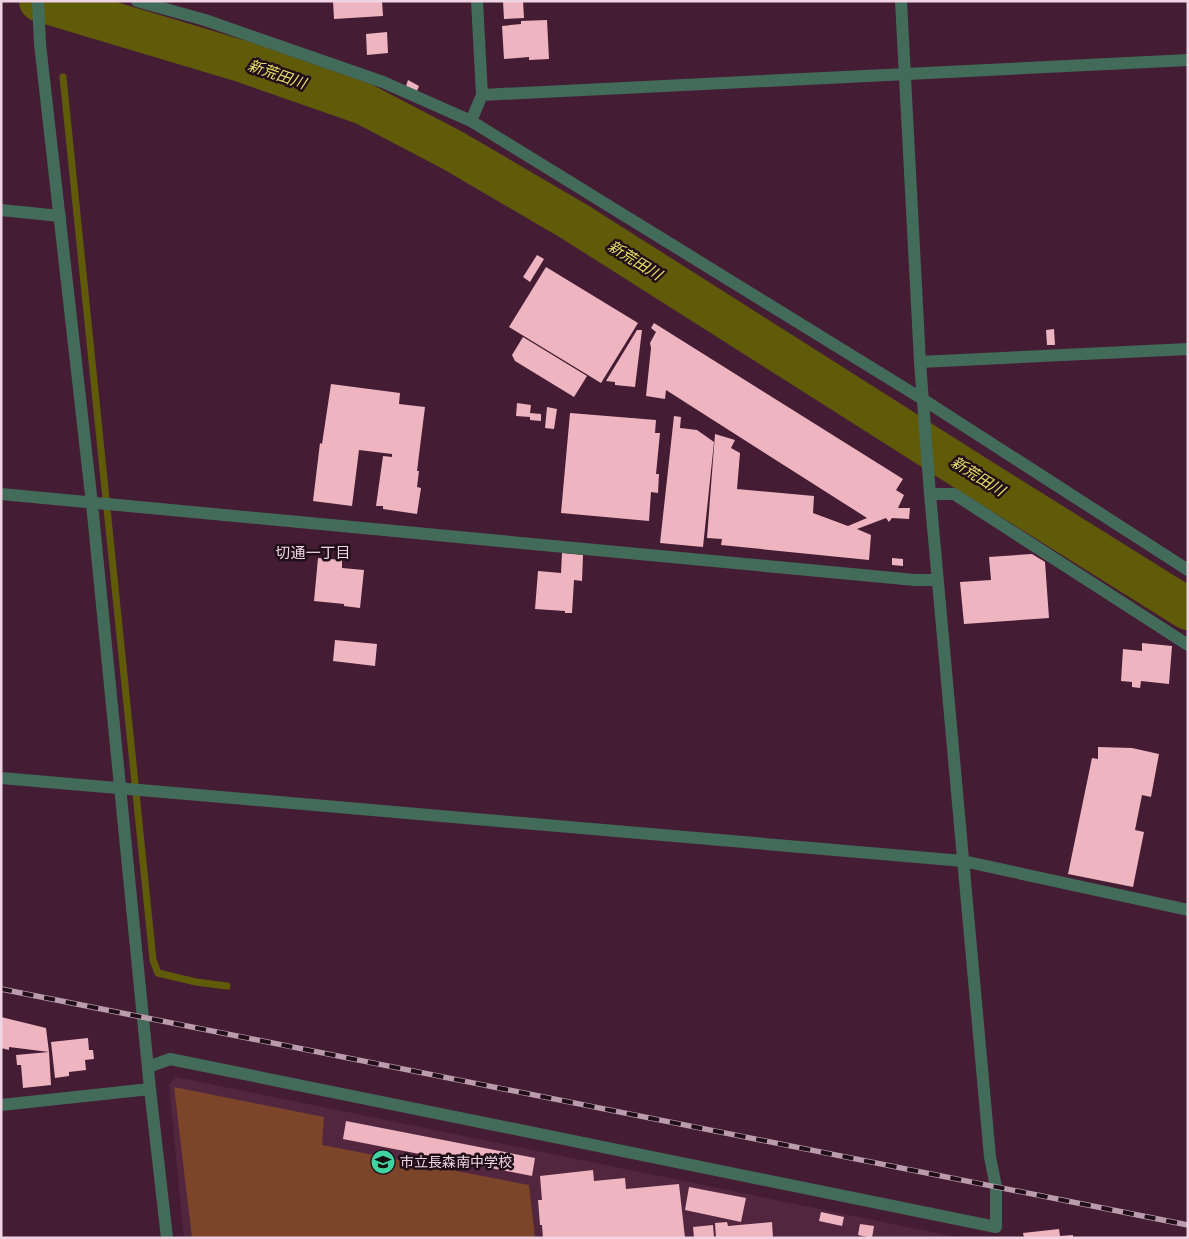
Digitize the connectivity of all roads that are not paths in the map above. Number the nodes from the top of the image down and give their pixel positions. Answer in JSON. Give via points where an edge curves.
{"nodes":[{"id":1,"x":38,"y":1,"type":"edge"},
{"id":2,"x":137,"y":1,"type":"edge"},
{"id":3,"x":477,"y":1,"type":"edge"},
{"id":4,"x":901,"y":1,"type":"edge"},
{"id":5,"x":1188,"y":60,"type":"edge"},
{"id":6,"x":905,"y":74,"type":"junction"},
{"id":7,"x":482,"y":95,"type":"junction"},
{"id":8,"x":471,"y":122,"type":"junction"},
{"id":9,"x":1,"y":210,"type":"edge"},
{"id":10,"x":60,"y":216,"type":"junction"},
{"id":11,"x":1188,"y":349,"type":"edge"},
{"id":12,"x":920,"y":362,"type":"junction"},
{"id":13,"x":924,"y":400,"type":"junction"},
{"id":14,"x":1,"y":494,"type":"edge"},
{"id":15,"x":930,"y":494,"type":"junction"},
{"id":16,"x":92,"y":504,"type":"junction"},
{"id":17,"x":1188,"y":570,"type":"edge"},
{"id":18,"x":937,"y":580,"type":"junction"},
{"id":19,"x":1188,"y":645,"type":"edge"},
{"id":20,"x":1,"y":778,"type":"edge"},
{"id":21,"x":120,"y":788,"type":"junction"},
{"id":22,"x":963,"y":862,"type":"junction"},
{"id":23,"x":1188,"y":910,"type":"edge"},
{"id":24,"x":148,"y":1067,"type":"junction"},
{"id":25,"x":150,"y":1088,"type":"junction"},
{"id":26,"x":1,"y":1105,"type":"edge"},
{"id":27,"x":997,"y":1232,"type":"edge"},
{"id":28,"x":167,"y":1238,"type":"edge"}],
"edges":[{"from":1,"to":10,"type":"street"},
{"from":2,"to":8,"type":"street","via":[[205,20],[383,82]]},
{"from":3,"to":7,"type":"street"},
{"from":4,"to":6,"type":"street"},
{"from":5,"to":6,"type":"street"},
{"from":6,"to":7,"type":"street"},
{"from":6,"to":12,"type":"street"},
{"from":7,"to":8,"type":"street"},
{"from":8,"to":13,"type":"street"},
{"from":9,"to":10,"type":"street"},
{"from":10,"to":16,"type":"street"},
{"from":11,"to":12,"type":"street"},
{"from":12,"to":13,"type":"street"},
{"from":13,"to":15,"type":"street"},
{"from":13,"to":17,"type":"street"},
{"from":14,"to":16,"type":"street"},
{"from":15,"to":18,"type":"street"},
{"from":15,"to":19,"type":"street","via":[[954,494]]},
{"from":16,"to":18,"type":"street"},
{"from":16,"to":21,"type":"street"},
{"from":18,"to":22,"type":"street"},
{"from":20,"to":21,"type":"street"},
{"from":21,"to":22,"type":"street"},
{"from":21,"to":24,"type":"street"},
{"from":22,"to":23,"type":"street"},
{"from":22,"to":27,"type":"street","via":[[990,1157],[996,1187]]},
{"from":24,"to":25,"type":"street"},
{"from":24,"to":27,"type":"street","via":[[170,1059]]},
{"from":25,"to":26,"type":"street"},
{"from":25,"to":28,"type":"street"}]}
